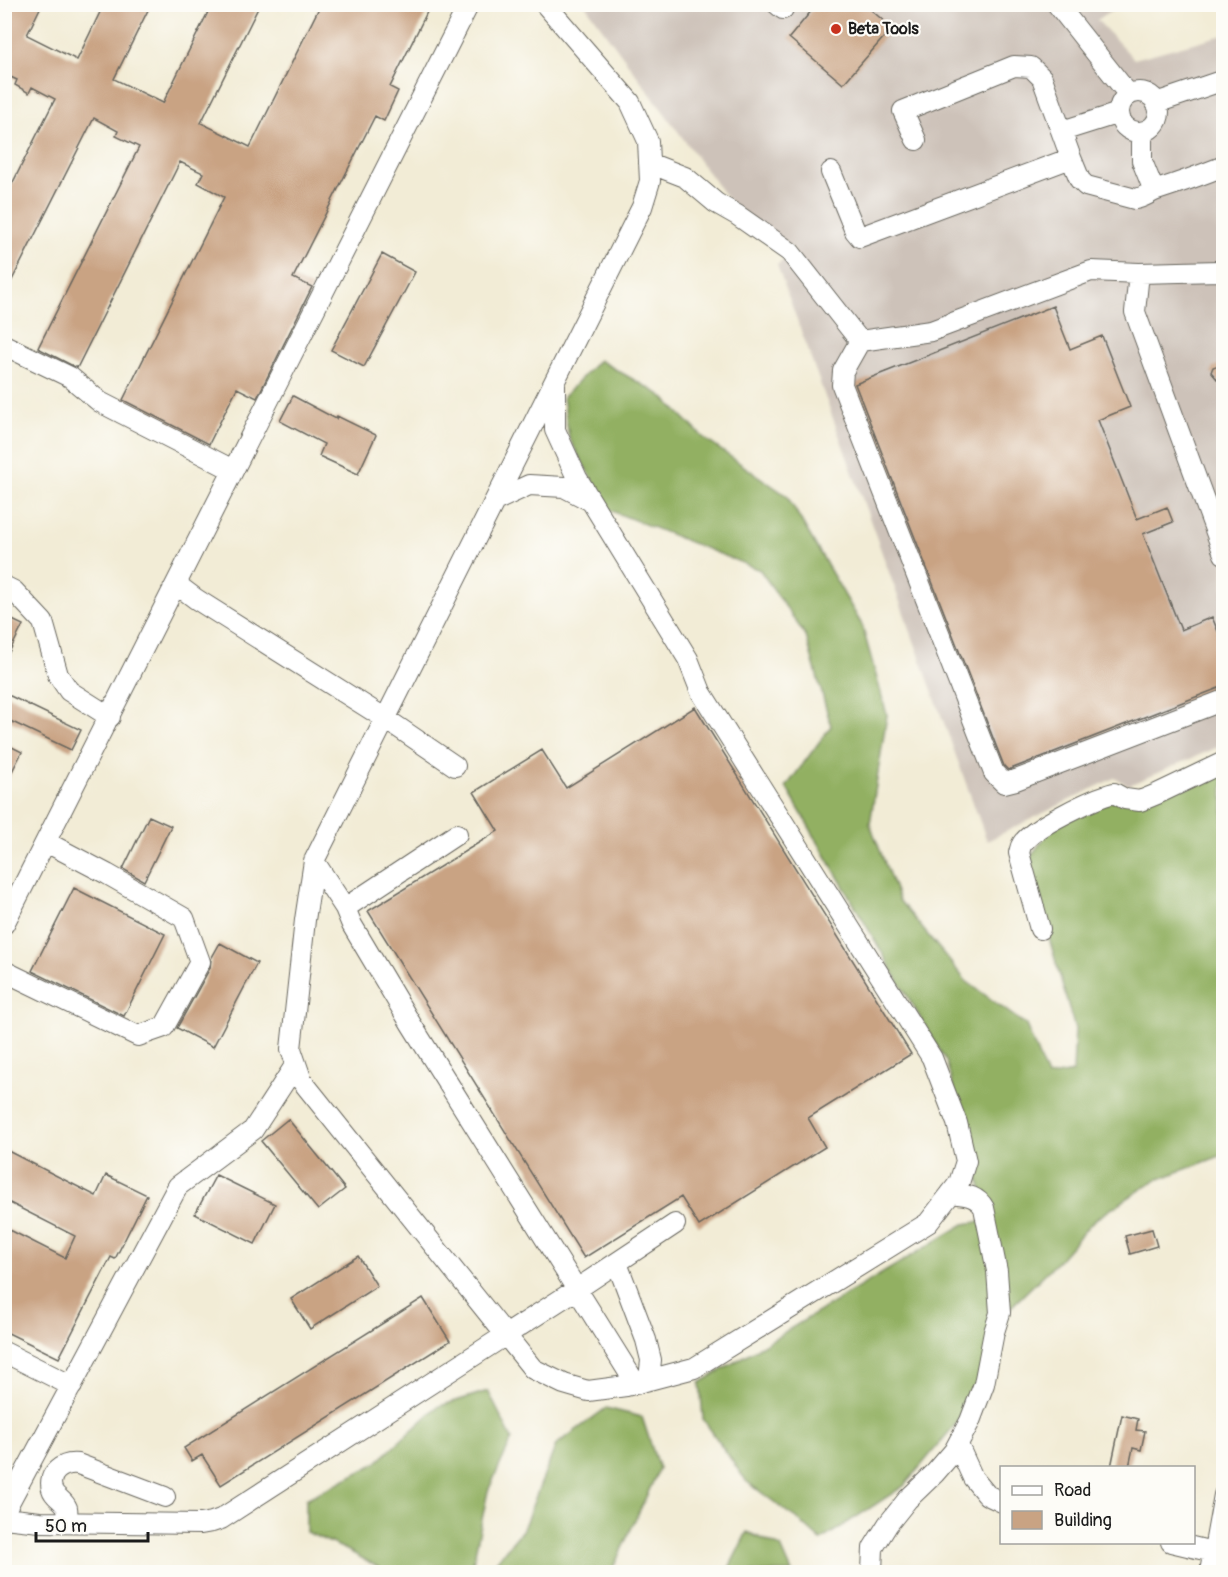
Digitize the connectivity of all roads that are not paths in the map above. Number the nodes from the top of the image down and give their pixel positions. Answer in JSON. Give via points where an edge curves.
{"nodes":[{"id":1,"x":469,"y":4,"type":"edge"},
{"id":2,"x":545,"y":4,"type":"edge"},
{"id":3,"x":1057,"y":4,"type":"edge"},
{"id":4,"x":1224,"y":80,"type":"edge"},
{"id":5,"x":1129,"y":95,"type":"junction"},
{"id":6,"x":1156,"y":103,"type":"junction"},
{"id":7,"x":1119,"y":113,"type":"junction"},
{"id":8,"x":1062,"y":131,"type":"junction"},
{"id":9,"x":1142,"y":132,"type":"junction"},
{"id":10,"x":916,"y":140,"type":"dead end"},
{"id":11,"x":1071,"y":158,"type":"junction"},
{"id":12,"x":649,"y":163,"type":"junction"},
{"id":13,"x":1224,"y":166,"type":"edge"},
{"id":14,"x":831,"y":172,"type":"dead end"},
{"id":15,"x":1154,"y":191,"type":"junction"},
{"id":16,"x":1139,"y":273,"type":"junction"},
{"id":17,"x":1224,"y":273,"type":"edge"},
{"id":18,"x":860,"y":341,"type":"junction"},
{"id":19,"x":4,"y":345,"type":"edge"},
{"id":20,"x":555,"y":382,"type":"junction"},
{"id":21,"x":233,"y":470,"type":"junction"},
{"id":22,"x":495,"y":501,"type":"junction"},
{"id":23,"x":591,"y":501,"type":"junction"},
{"id":24,"x":1224,"y":554,"type":"edge"},
{"id":25,"x":176,"y":584,"type":"junction"},
{"id":26,"x":4,"y":586,"type":"edge"},
{"id":27,"x":1224,"y":700,"type":"edge"},
{"id":28,"x":110,"y":717,"type":"junction"},
{"id":29,"x":386,"y":719,"type":"junction"},
{"id":30,"x":1224,"y":762,"type":"edge"},
{"id":31,"x":455,"y":766,"type":"dead end"},
{"id":32,"x":457,"y":834,"type":"dead end"},
{"id":33,"x":46,"y":842,"type":"junction"},
{"id":34,"x":314,"y":861,"type":"junction"},
{"id":35,"x":345,"y":908,"type":"junction"},
{"id":36,"x":4,"y":924,"type":"edge"},
{"id":37,"x":1040,"y":929,"type":"dead end"},
{"id":38,"x":4,"y":972,"type":"edge"},
{"id":39,"x":296,"y":1064,"type":"junction"},
{"id":40,"x":966,"y":1161,"type":"junction"},
{"id":41,"x":951,"y":1193,"type":"junction"},
{"id":42,"x":981,"y":1202,"type":"junction"},
{"id":43,"x":675,"y":1224,"type":"dead end"},
{"id":44,"x":617,"y":1263,"type":"junction"},
{"id":45,"x":577,"y":1290,"type":"junction"},
{"id":46,"x":505,"y":1335,"type":"junction"},
{"id":47,"x":4,"y":1352,"type":"edge"},
{"id":48,"x":642,"y":1382,"type":"junction"},
{"id":49,"x":72,"y":1386,"type":"junction"},
{"id":50,"x":958,"y":1445,"type":"junction"},
{"id":51,"x":1224,"y":1495,"type":"edge"},
{"id":52,"x":165,"y":1497,"type":"dead end"},
{"id":53,"x":1000,"y":1501,"type":"edge"},
{"id":54,"x":4,"y":1512,"type":"edge"},
{"id":55,"x":4,"y":1518,"type":"edge"},
{"id":56,"x":67,"y":1522,"type":"junction"},
{"id":57,"x":1180,"y":1544,"type":"edge"},
{"id":58,"x":1214,"y":1552,"type":"junction"},
{"id":59,"x":872,"y":1572,"type":"edge"},
{"id":60,"x":1210,"y":1572,"type":"edge"}],
"edges":[{"from":1,"to":21,"type":"street"},
{"from":2,"to":12,"type":"street","via":[[630,102],[648,141]]},
{"from":3,"to":5,"type":"street"},
{"from":4,"to":6,"type":"street"},
{"from":5,"to":6,"type":"street","via":[[1141,92]]},
{"from":5,"to":7,"type":"street","via":[[1121,103]]},
{"from":6,"to":9,"type":"street","via":[[1156,121]]},
{"from":7,"to":8,"type":"street"},
{"from":7,"to":9,"type":"street","via":[[1129,130]]},
{"from":8,"to":10,"type":"street","via":[[1042,78],[1031,67],[1014,66],[903,111]]},
{"from":8,"to":11,"type":"street"},
{"from":9,"to":15,"type":"street","via":[[1142,160]]},
{"from":11,"to":14,"type":"street","via":[[860,237]]},
{"from":11,"to":15,"type":"street","via":[[1086,186],[1135,199]]},
{"from":12,"to":18,"type":"street","via":[[685,177],[716,203],[790,252]]},
{"from":12,"to":20,"type":"street","via":[[650,181],[642,207]]},
{"from":13,"to":15,"type":"street"},
{"from":16,"to":17,"type":"street"},
{"from":16,"to":18,"type":"street","via":[[1090,272],[931,330]]},
{"from":16,"to":24,"type":"street","via":[[1135,312]]},
{"from":18,"to":27,"type":"street","via":[[843,371],[842,385],[993,773],[1004,783],[1016,780]]},
{"from":19,"to":21,"type":"street","via":[[70,377],[100,402]]},
{"from":20,"to":22,"type":"street"},
{"from":20,"to":23,"type":"street","via":[[555,430]]},
{"from":21,"to":25,"type":"street"},
{"from":22,"to":23,"type":"street","via":[[529,485],[564,487]]},
{"from":22,"to":29,"type":"street"},
{"from":23,"to":40,"type":"street","via":[[688,659],[701,692],[932,1058],[957,1123]]},
{"from":25,"to":28,"type":"street"},
{"from":25,"to":29,"type":"street"},
{"from":26,"to":28,"type":"street","via":[[14,591],[43,622],[58,675],[69,691]]},
{"from":28,"to":33,"type":"street"},
{"from":29,"to":31,"type":"street"},
{"from":29,"to":34,"type":"street"},
{"from":30,"to":37,"type":"street","via":[[1140,801],[1114,793],[1101,796],[1036,830],[1019,853]]},
{"from":32,"to":35,"type":"street"},
{"from":33,"to":36,"type":"street"},
{"from":33,"to":38,"type":"street","via":[[184,918],[200,962],[164,1027],[138,1036]]},
{"from":34,"to":35,"type":"street"},
{"from":34,"to":39,"type":"street","via":[[291,1049]]},
{"from":35,"to":45,"type":"street","via":[[411,1024]]},
{"from":39,"to":46,"type":"street","via":[[302,1082]]},
{"from":39,"to":49,"type":"street","via":[[253,1130],[178,1186]]},
{"from":40,"to":41,"type":"street","via":[[959,1184]]},
{"from":40,"to":42,"type":"street"},
{"from":41,"to":42,"type":"street","via":[[972,1196]]},
{"from":41,"to":48,"type":"street","via":[[928,1222],[694,1368]]},
{"from":42,"to":50,"type":"street","via":[[997,1271],[1000,1313],[984,1384]]},
{"from":43,"to":44,"type":"street"},
{"from":44,"to":45,"type":"street"},
{"from":44,"to":48,"type":"street","via":[[651,1360]]},
{"from":45,"to":46,"type":"street"},
{"from":45,"to":48,"type":"street"},
{"from":46,"to":48,"type":"street","via":[[533,1369],[564,1384],[588,1391]]},
{"from":46,"to":56,"type":"street","via":[[221,1519],[201,1524]]},
{"from":47,"to":49,"type":"street"},
{"from":49,"to":54,"type":"street"},
{"from":50,"to":53,"type":"street","via":[[974,1478],[987,1495]]},
{"from":50,"to":59,"type":"street","via":[[888,1524],[873,1548]]},
{"from":51,"to":58,"type":"street"},
{"from":52,"to":56,"type":"street","via":[[78,1464],[65,1464],[55,1472],[52,1489],[67,1508]]},
{"from":55,"to":56,"type":"street"},
{"from":57,"to":58,"type":"street"},
{"from":58,"to":60,"type":"street"}]}
